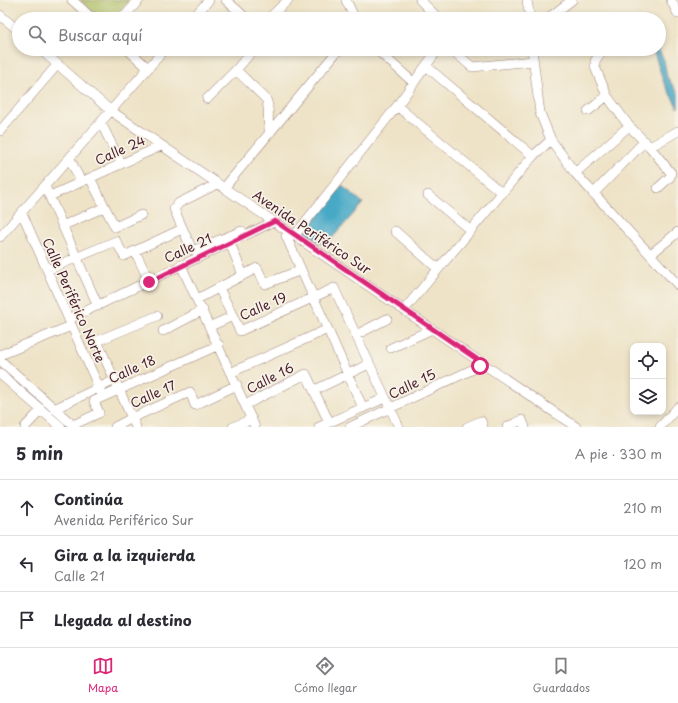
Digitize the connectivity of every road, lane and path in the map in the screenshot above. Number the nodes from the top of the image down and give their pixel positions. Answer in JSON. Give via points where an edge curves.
{"nodes":[{"id":1,"x":72,"y":0,"type":"edge"},
{"id":2,"x":139,"y":0,"type":"edge"},
{"id":3,"x":209,"y":0,"type":"edge"},
{"id":4,"x":226,"y":0,"type":"edge"},
{"id":5,"x":288,"y":0,"type":"edge"},
{"id":6,"x":346,"y":0,"type":"edge"},
{"id":7,"x":420,"y":0,"type":"edge"},
{"id":8,"x":527,"y":0,"type":"edge"},
{"id":9,"x":572,"y":0,"type":"edge"},
{"id":10,"x":671,"y":0,"type":"edge"},
{"id":11,"x":85,"y":12,"type":"edge"},
{"id":12,"x":128,"y":12,"type":"edge"},
{"id":13,"x":198,"y":12,"type":"edge"},
{"id":14,"x":239,"y":12,"type":"edge"},
{"id":15,"x":275,"y":12,"type":"edge"},
{"id":16,"x":352,"y":12,"type":"edge"},
{"id":17,"x":432,"y":12,"type":"edge"},
{"id":18,"x":529,"y":12,"type":"edge"},
{"id":19,"x":556,"y":12,"type":"edge"},
{"id":20,"x":678,"y":14,"type":"edge"},
{"id":21,"x":1,"y":19,"type":"edge"},
{"id":22,"x":12,"y":26,"type":"edge"},
{"id":23,"x":48,"y":56,"type":"edge"},
{"id":24,"x":135,"y":56,"type":"edge"},
{"id":25,"x":159,"y":56,"type":"edge"},
{"id":26,"x":248,"y":56,"type":"edge"},
{"id":27,"x":333,"y":56,"type":"edge"},
{"id":28,"x":384,"y":56,"type":"edge"},
{"id":29,"x":433,"y":56,"type":"edge"},
{"id":30,"x":460,"y":56,"type":"edge"},
{"id":31,"x":533,"y":56,"type":"edge"},
{"id":32,"x":598,"y":56,"type":"edge"},
{"id":33,"x":533,"y":61,"type":"junction"},
{"id":34,"x":58,"y":64,"type":"junction"},
{"id":35,"x":426,"y":66,"type":"junction"},
{"id":36,"x":148,"y":68,"type":"junction"},
{"id":37,"x":236,"y":70,"type":"junction"},
{"id":38,"x":414,"y":82,"type":"junction"},
{"id":39,"x":607,"y":96,"type":"junction"},
{"id":40,"x":207,"y":99,"type":"dead end"},
{"id":41,"x":396,"y":106,"type":"junction"},
{"id":42,"x":111,"y":111,"type":"junction"},
{"id":43,"x":588,"y":111,"type":"dead end"},
{"id":44,"x":101,"y":123,"type":"junction"},
{"id":45,"x":629,"y":126,"type":"junction"},
{"id":46,"x":0,"y":131,"type":"edge"},
{"id":47,"x":678,"y":131,"type":"edge"},
{"id":48,"x":270,"y":133,"type":"junction"},
{"id":49,"x":551,"y":140,"type":"junction"},
{"id":50,"x":647,"y":144,"type":"junction"},
{"id":51,"x":161,"y":146,"type":"junction"},
{"id":52,"x":533,"y":156,"type":"junction"},
{"id":53,"x":70,"y":159,"type":"junction"},
{"id":54,"x":122,"y":163,"type":"junction"},
{"id":55,"x":575,"y":173,"type":"junction"},
{"id":56,"x":86,"y":180,"type":"junction"},
{"id":57,"x":45,"y":186,"type":"junction"},
{"id":58,"x":220,"y":186,"type":"junction"},
{"id":59,"x":658,"y":188,"type":"dead end"},
{"id":60,"x":502,"y":193,"type":"junction"},
{"id":61,"x":594,"y":194,"type":"junction"},
{"id":62,"x":428,"y":195,"type":"dead end"},
{"id":63,"x":50,"y":196,"type":"junction"},
{"id":64,"x":105,"y":207,"type":"junction"},
{"id":65,"x":22,"y":213,"type":"junction"},
{"id":66,"x":141,"y":215,"type":"dead end"},
{"id":67,"x":273,"y":220,"type":"junction"},
{"id":68,"x":62,"y":226,"type":"junction"},
{"id":69,"x":182,"y":229,"type":"junction"},
{"id":70,"x":470,"y":230,"type":"junction"},
{"id":71,"x":395,"y":231,"type":"dead end"},
{"id":72,"x":678,"y":232,"type":"edge"},
{"id":73,"x":291,"y":236,"type":"junction"},
{"id":74,"x":0,"y":237,"type":"edge"},
{"id":75,"x":230,"y":243,"type":"junction"},
{"id":76,"x":135,"y":251,"type":"junction"},
{"id":77,"x":651,"y":254,"type":"junction"},
{"id":78,"x":76,"y":257,"type":"junction"},
{"id":79,"x":182,"y":265,"type":"junction"},
{"id":80,"x":437,"y":268,"type":"junction"},
{"id":81,"x":47,"y":270,"type":"junction"},
{"id":82,"x":301,"y":270,"type":"junction"},
{"id":83,"x":243,"y":275,"type":"junction"},
{"id":84,"x":149,"y":282,"type":"junction"},
{"id":85,"x":678,"y":285,"type":"edge"},
{"id":86,"x":219,"y":288,"type":"junction"},
{"id":87,"x":314,"y":298,"type":"junction"},
{"id":88,"x":198,"y":299,"type":"junction"},
{"id":89,"x":98,"y":306,"type":"junction"},
{"id":90,"x":203,"y":310,"type":"junction"},
{"id":91,"x":404,"y":310,"type":"junction"},
{"id":92,"x":156,"y":316,"type":"dead end"},
{"id":93,"x":233,"y":316,"type":"junction"},
{"id":94,"x":387,"y":319,"type":"dead end"},
{"id":95,"x":70,"y":322,"type":"junction"},
{"id":96,"x":211,"y":326,"type":"junction"},
{"id":97,"x":328,"y":328,"type":"junction"},
{"id":98,"x":162,"y":330,"type":"dead end"},
{"id":99,"x":428,"y":331,"type":"dead end"},
{"id":100,"x":356,"y":335,"type":"junction"},
{"id":101,"x":219,"y":345,"type":"junction"},
{"id":102,"x":391,"y":348,"type":"dead end"},
{"id":103,"x":0,"y":355,"type":"edge"},
{"id":104,"x":0,"y":360,"type":"edge"},
{"id":105,"x":369,"y":364,"type":"junction"},
{"id":106,"x":484,"y":364,"type":"junction"},
{"id":107,"x":232,"y":372,"type":"junction"},
{"id":108,"x":0,"y":374,"type":"edge"},
{"id":109,"x":348,"y":374,"type":"junction"},
{"id":110,"x":115,"y":380,"type":"junction"},
{"id":111,"x":237,"y":385,"type":"junction"},
{"id":112,"x":98,"y":388,"type":"junction"},
{"id":113,"x":119,"y":389,"type":"junction"},
{"id":114,"x":315,"y":390,"type":"junction"},
{"id":115,"x":38,"y":393,"type":"junction"},
{"id":116,"x":103,"y":397,"type":"junction"},
{"id":117,"x":385,"y":398,"type":"junction"},
{"id":118,"x":29,"y":400,"type":"junction"},
{"id":119,"x":246,"y":405,"type":"junction"},
{"id":120,"x":678,"y":407,"type":"edge"},
{"id":121,"x":363,"y":408,"type":"junction"},
{"id":122,"x":54,"y":409,"type":"junction"},
{"id":123,"x":390,"y":409,"type":"junction"},
{"id":124,"x":41,"y":410,"type":"junction"},
{"id":125,"x":132,"y":418,"type":"junction"},
{"id":126,"x":329,"y":422,"type":"junction"},
{"id":127,"x":254,"y":423,"type":"edge"},
{"id":128,"x":523,"y":423,"type":"edge"},
{"id":129,"x":74,"y":426,"type":"edge"},
{"id":130,"x":25,"y":427,"type":"edge"},
{"id":131,"x":60,"y":427,"type":"edge"},
{"id":132,"x":116,"y":427,"type":"edge"},
{"id":133,"x":136,"y":427,"type":"edge"},
{"id":134,"x":233,"y":427,"type":"edge"},
{"id":135,"x":319,"y":427,"type":"edge"},
{"id":136,"x":350,"y":427,"type":"edge"},
{"id":137,"x":399,"y":427,"type":"edge"},
{"id":138,"x":466,"y":427,"type":"edge"},
{"id":139,"x":483,"y":427,"type":"edge"},
{"id":140,"x":507,"y":427,"type":"edge"},
{"id":141,"x":576,"y":427,"type":"edge"},
{"id":142,"x":660,"y":427,"type":"edge"}],
"edges":[{"from":1,"to":11,"type":"street"},
{"from":2,"to":12,"type":"street"},
{"from":3,"to":13,"type":"street"},
{"from":4,"to":14,"type":"street"},
{"from":5,"to":15,"type":"street"},
{"from":6,"to":16,"type":"street"},
{"from":7,"to":17,"type":"street"},
{"from":8,"to":18,"type":"street"},
{"from":9,"to":19,"type":"street"},
{"from":10,"to":20,"type":"street"},
{"from":21,"to":22,"type":"street"},
{"from":23,"to":34,"type":"street","name":"Avenida Periférico Sur"},
{"from":24,"to":36,"type":"street"},
{"from":25,"to":36,"type":"street"},
{"from":26,"to":37,"type":"street"},
{"from":27,"to":48,"type":"street"},
{"from":28,"to":38,"type":"street"},
{"from":29,"to":35,"type":"street"},
{"from":30,"to":33,"type":"street","via":[[472,66]]},
{"from":31,"to":33,"type":"street"},
{"from":32,"to":39,"type":"street","via":[[595,67]]},
{"from":33,"to":49,"type":"street","via":[[540,113]]},
{"from":34,"to":42,"type":"street","name":"Avenida Periférico Sur"},
{"from":34,"to":46,"type":"street"},
{"from":35,"to":38,"type":"street"},
{"from":35,"to":52,"type":"street"},
{"from":36,"to":42,"type":"street"},
{"from":37,"to":40,"type":"street"},
{"from":37,"to":48,"type":"street","via":[[266,99],[269,105]]},
{"from":38,"to":41,"type":"street"},
{"from":39,"to":43,"type":"street"},
{"from":39,"to":45,"type":"street"},
{"from":41,"to":60,"type":"street"},
{"from":41,"to":73,"type":"street"},
{"from":42,"to":44,"type":"street"},
{"from":42,"to":51,"type":"street","name":"Avenida Periférico Sur"},
{"from":44,"to":53,"type":"street"},
{"from":44,"to":54,"type":"street"},
{"from":45,"to":50,"type":"street"},
{"from":45,"to":55,"type":"street"},
{"from":47,"to":50,"type":"street"},
{"from":48,"to":58,"type":"street"},
{"from":49,"to":52,"type":"street"},
{"from":49,"to":55,"type":"street"},
{"from":50,"to":59,"type":"street","via":[[671,173]]},
{"from":50,"to":61,"type":"street"},
{"from":51,"to":54,"type":"street","name":"Calle 24"},
{"from":51,"to":58,"type":"street","name":"Avenida Periférico Sur"},
{"from":52,"to":60,"type":"street"},
{"from":53,"to":56,"type":"street"},
{"from":53,"to":57,"type":"street"},
{"from":54,"to":56,"type":"street","name":"Calle 24"},
{"from":55,"to":61,"type":"street"},
{"from":56,"to":63,"type":"street","name":"Calle 24"},
{"from":56,"to":64,"type":"street"},
{"from":57,"to":63,"type":"street"},
{"from":57,"to":65,"type":"street"},
{"from":58,"to":67,"type":"street","name":"Avenida Periférico Sur"},
{"from":58,"to":69,"type":"street","via":[[175,206],[174,212]]},
{"from":60,"to":70,"type":"street"},
{"from":61,"to":77,"type":"street"},
{"from":62,"to":70,"type":"street"},
{"from":63,"to":68,"type":"street"},
{"from":64,"to":66,"type":"street","via":[[115,227]]},
{"from":64,"to":68,"type":"street"},
{"from":65,"to":74,"type":"street"},
{"from":65,"to":81,"type":"street","name":"Calle Periférico Norte"},
{"from":67,"to":69,"type":"street","via":[[195,250],[192,250]]},
{"from":67,"to":73,"type":"street","name":"Avenida Periférico Sur"},
{"from":67,"to":75,"type":"street","name":"Calle 21"},
{"from":68,"to":78,"type":"street"},
{"from":69,"to":76,"type":"street"},
{"from":70,"to":80,"type":"street"},
{"from":71,"to":80,"type":"street"},
{"from":72,"to":77,"type":"street"},
{"from":73,"to":82,"type":"street"},
{"from":73,"to":91,"type":"street","name":"Avenida Periférico Sur"},
{"from":75,"to":79,"type":"street","name":"Calle 21"},
{"from":75,"to":83,"type":"street"},
{"from":76,"to":78,"type":"street","via":[[124,256],[116,241]]},
{"from":76,"to":84,"type":"street"},
{"from":77,"to":85,"type":"street"},
{"from":78,"to":81,"type":"street"},
{"from":78,"to":89,"type":"street"},
{"from":79,"to":84,"type":"street","name":"Calle 21"},
{"from":79,"to":88,"type":"street"},
{"from":80,"to":91,"type":"street"},
{"from":81,"to":95,"type":"street","name":"Calle Periférico Norte"},
{"from":82,"to":83,"type":"street","via":[[265,284],[257,268]]},
{"from":82,"to":87,"type":"street"},
{"from":83,"to":86,"type":"street"},
{"from":84,"to":89,"type":"street","name":"Calle 21"},
{"from":86,"to":88,"type":"street"},
{"from":86,"to":93,"type":"street"},
{"from":87,"to":93,"type":"street","name":"Calle 19","via":[[240,331]]},
{"from":87,"to":97,"type":"street"},
{"from":87,"to":100,"type":"street","name":"Calle 19","via":[[334,288]]},
{"from":88,"to":90,"type":"street"},
{"from":89,"to":95,"type":"street","name":"Calle 21"},
{"from":90,"to":96,"type":"street"},
{"from":90,"to":98,"type":"street"},
{"from":91,"to":106,"type":"street","name":"Avenida Periférico Sur"},
{"from":92,"to":110,"type":"street","via":[[97,341]]},
{"from":93,"to":96,"type":"street","name":"Calle 19"},
{"from":94,"to":100,"type":"street"},
{"from":95,"to":103,"type":"street","name":"Calle 21"},
{"from":95,"to":112,"type":"street","name":"Calle Periférico Norte"},
{"from":96,"to":101,"type":"street"},
{"from":97,"to":107,"type":"street"},
{"from":97,"to":109,"type":"street"},
{"from":99,"to":102,"type":"street"},
{"from":100,"to":105,"type":"street"},
{"from":101,"to":107,"type":"street"},
{"from":101,"to":113,"type":"street","name":"Calle 18"},
{"from":104,"to":115,"type":"street"},
{"from":105,"to":109,"type":"street"},
{"from":105,"to":117,"type":"street"},
{"from":106,"to":123,"type":"street","name":"Calle 15"},
{"from":106,"to":141,"type":"street","name":"Avenida Periférico Sur"},
{"from":107,"to":111,"type":"street"},
{"from":108,"to":118,"type":"street"},
{"from":109,"to":114,"type":"street"},
{"from":109,"to":121,"type":"street"},
{"from":110,"to":112,"type":"street"},
{"from":110,"to":113,"type":"street"},
{"from":111,"to":119,"type":"street"},
{"from":111,"to":125,"type":"street","name":"Calle 17","via":[[195,405],[190,392]]},
{"from":112,"to":116,"type":"street","name":"Calle Periférico Norte"},
{"from":112,"to":122,"type":"street"},
{"from":113,"to":116,"type":"street","name":"Calle 18"},
{"from":113,"to":125,"type":"street"},
{"from":114,"to":119,"type":"street","name":"Calle 16","via":[[306,374]]},
{"from":114,"to":126,"type":"street"},
{"from":115,"to":118,"type":"street"},
{"from":115,"to":122,"type":"street"},
{"from":116,"to":129,"type":"street","name":"Calle 18","via":[[94,401],[99,413]]},
{"from":117,"to":121,"type":"street"},
{"from":117,"to":123,"type":"street"},
{"from":118,"to":124,"type":"street"},
{"from":119,"to":127,"type":"street"},
{"from":120,"to":142,"type":"street"},
{"from":121,"to":126,"type":"street"},
{"from":122,"to":129,"type":"street"},
{"from":123,"to":136,"type":"street","name":"Calle 15"},
{"from":123,"to":137,"type":"street"},
{"from":124,"to":130,"type":"street"},
{"from":124,"to":131,"type":"street"},
{"from":125,"to":132,"type":"street","name":"Calle 17"},
{"from":125,"to":133,"type":"street"},
{"from":126,"to":135,"type":"street"},
{"from":127,"to":134,"type":"street"},
{"from":128,"to":140,"type":"street"},
{"from":138,"to":139,"type":"street","via":[[481,421]]}]}
